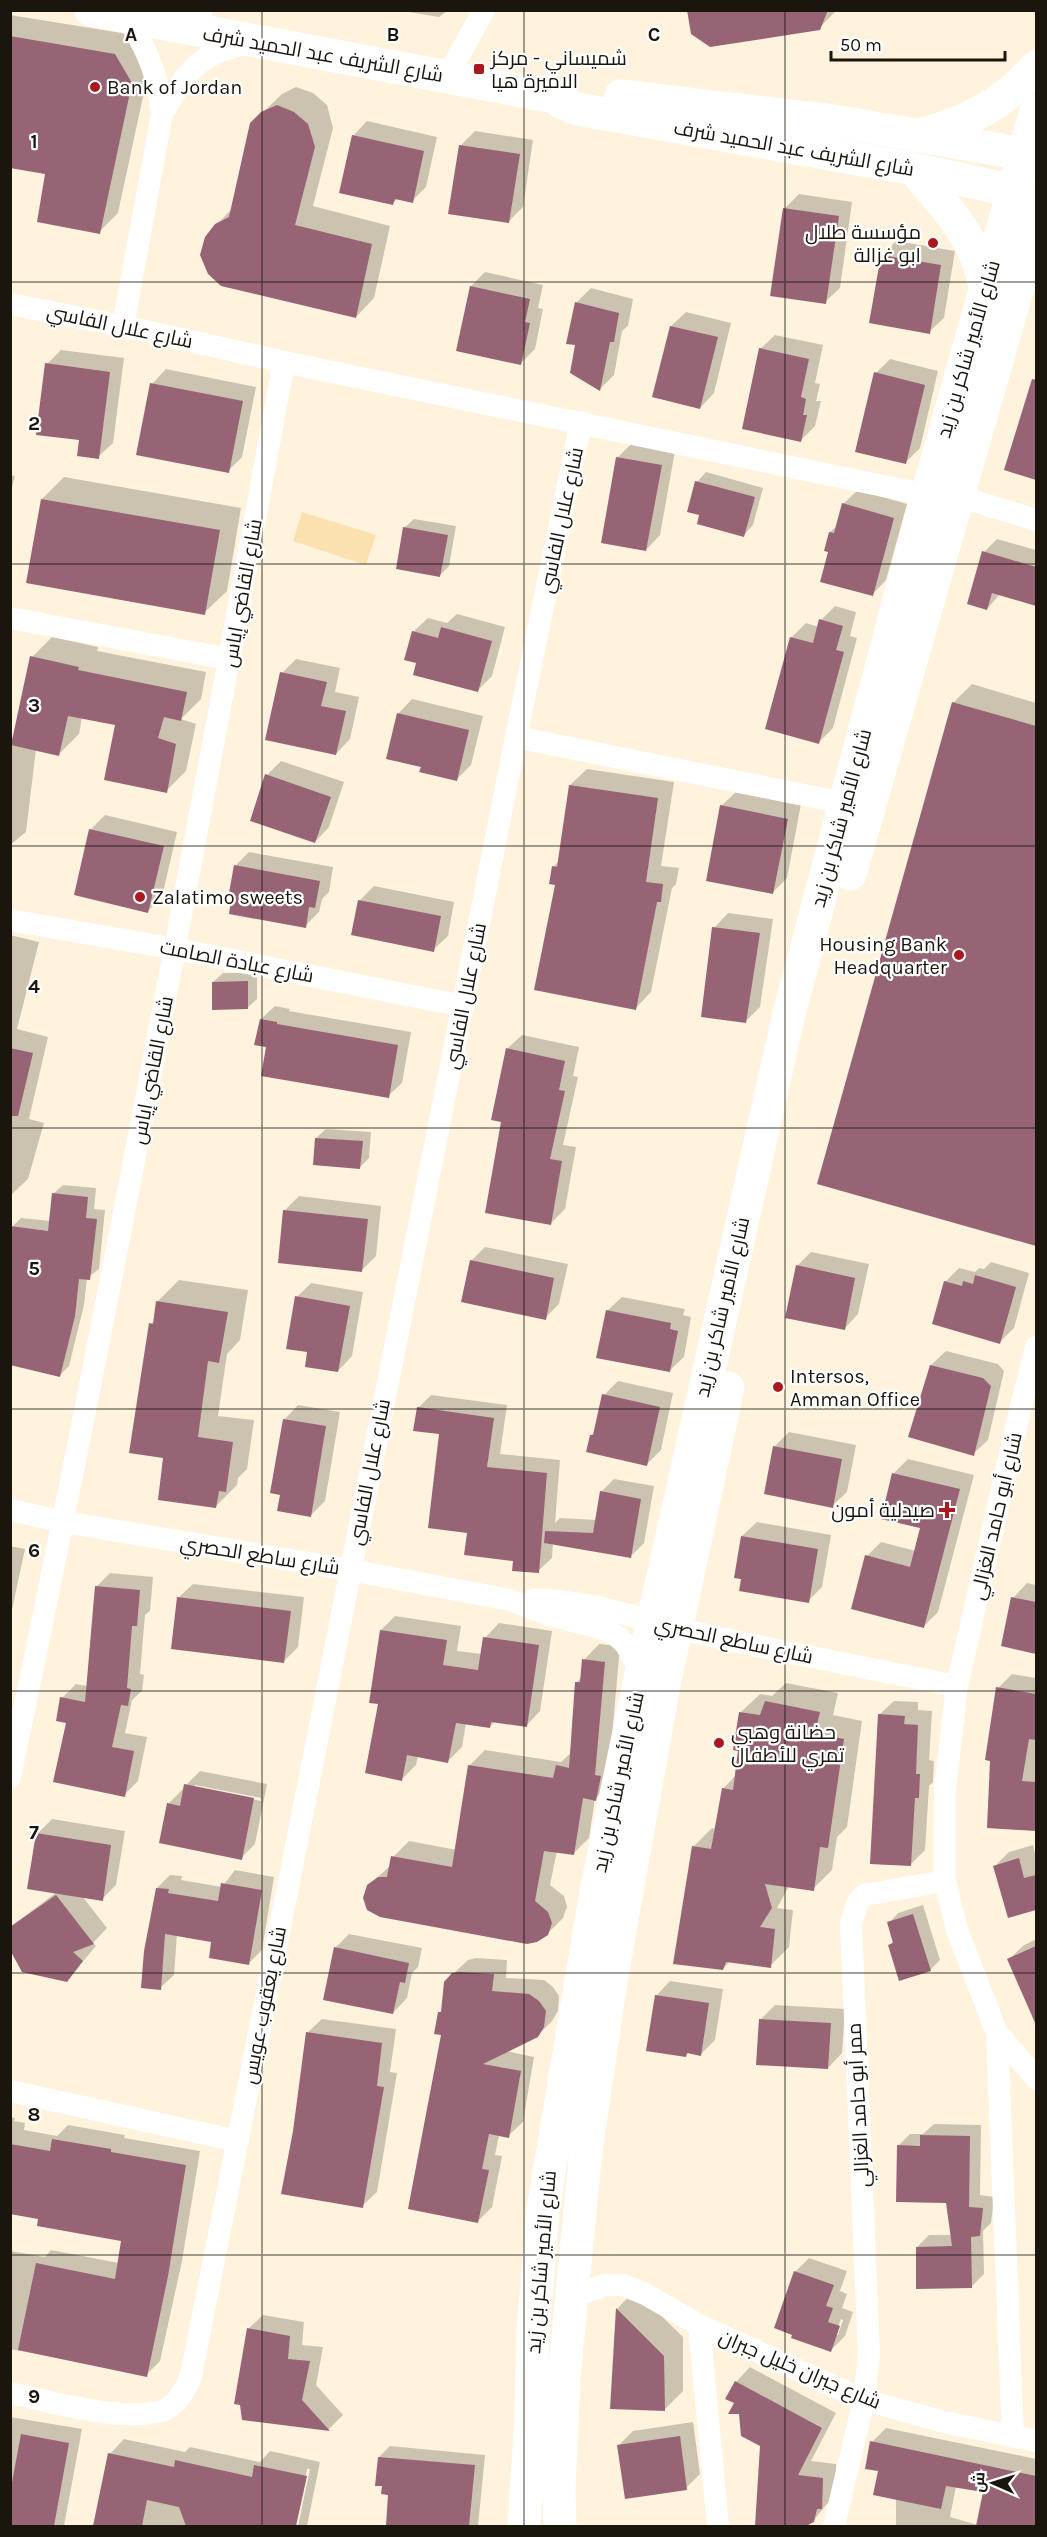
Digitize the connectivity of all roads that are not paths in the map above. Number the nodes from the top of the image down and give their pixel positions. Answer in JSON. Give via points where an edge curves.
{"nodes":[{"id":1,"x":91,"y":10,"type":"edge"},
{"id":2,"x":483,"y":10,"type":"edge"},
{"id":3,"x":127,"y":18,"type":"junction"},
{"id":4,"x":200,"y":21,"type":"edge"},
{"id":5,"x":250,"y":42,"type":"junction"},
{"id":6,"x":1036,"y":67,"type":"edge"},
{"id":7,"x":447,"y":76,"type":"junction"},
{"id":8,"x":554,"y":97,"type":"junction"},
{"id":9,"x":1036,"y":111,"type":"edge"},
{"id":10,"x":162,"y":114,"type":"junction"},
{"id":11,"x":920,"y":135,"type":"junction"},
{"id":12,"x":1030,"y":155,"type":"edge"},
{"id":13,"x":914,"y":170,"type":"junction"},
{"id":14,"x":1025,"y":194,"type":"edge"},
{"id":15,"x":1036,"y":224,"type":"edge"},
{"id":16,"x":985,"y":287,"type":"junction"},
{"id":17,"x":10,"y":304,"type":"edge"},
{"id":18,"x":123,"y":326,"type":"junction"},
{"id":19,"x":284,"y":362,"type":"junction"},
{"id":20,"x":581,"y":422,"type":"junction"},
{"id":21,"x":943,"y":495,"type":"junction"},
{"id":22,"x":1036,"y":520,"type":"edge"},
{"id":23,"x":10,"y":618,"type":"edge"},
{"id":24,"x":229,"y":659,"type":"junction"},
{"id":25,"x":516,"y":737,"type":"junction"},
{"id":26,"x":857,"y":806,"type":"junction"},
{"id":27,"x":10,"y":920,"type":"edge"},
{"id":28,"x":176,"y":949,"type":"junction"},
{"id":29,"x":463,"y":1006,"type":"junction"},
{"id":30,"x":1036,"y":1347,"type":"edge"},
{"id":31,"x":1028,"y":1413,"type":"edge"},
{"id":32,"x":10,"y":1510,"type":"edge"},
{"id":33,"x":64,"y":1522,"type":"junction"},
{"id":34,"x":350,"y":1570,"type":"junction"},
{"id":35,"x":510,"y":1600,"type":"junction"},
{"id":36,"x":664,"y":1626,"type":"junction"},
{"id":37,"x":641,"y":1674,"type":"junction"},
{"id":38,"x":957,"y":1686,"type":"junction"},
{"id":39,"x":10,"y":1777,"type":"edge"},
{"id":40,"x":945,"y":1881,"type":"junction"},
{"id":41,"x":997,"y":2033,"type":"junction"},
{"id":42,"x":1036,"y":2078,"type":"edge"},
{"id":43,"x":10,"y":2091,"type":"edge"},
{"id":44,"x":238,"y":2141,"type":"junction"},
{"id":45,"x":573,"y":2298,"type":"junction"},
{"id":46,"x":699,"y":2325,"type":"junction"},
{"id":47,"x":10,"y":2393,"type":"edge"},
{"id":48,"x":864,"y":2400,"type":"junction"},
{"id":49,"x":1013,"y":2437,"type":"junction"},
{"id":50,"x":1036,"y":2441,"type":"edge"},
{"id":51,"x":524,"y":2526,"type":"edge"},
{"id":52,"x":560,"y":2526,"type":"edge"},
{"id":53,"x":718,"y":2526,"type":"edge"},
{"id":54,"x":834,"y":2526,"type":"edge"}],
"edges":[{"from":1,"to":3,"type":"main road","name":"شارع الشريف عبد الحميد شرف"},
{"from":2,"to":7,"type":"street"},
{"from":3,"to":4,"type":"main road","name":"شارع الشريف عبد الحميد شرف"},
{"from":3,"to":10,"type":"street","via":[[152,65]]},
{"from":4,"to":5,"type":"main road","name":"شارع الشريف عبد الحميد شرف"},
{"from":5,"to":7,"type":"main road","name":"شارع الشريف عبد الحميد شرف"},
{"from":5,"to":10,"type":"street","via":[[213,54],[198,64]]},
{"from":6,"to":11,"type":"main road","via":[[1004,98],[980,114]]},
{"from":7,"to":8,"type":"main road","name":"شارع الشريف عبد الحميد شرف"},
{"from":8,"to":11,"type":"main road","name":"شارع الشريف عبد الحميد شرف","via":[[578,92],[629,96]]},
{"from":8,"to":13,"type":"main road","name":"شارع الشريف عبد الحميد شرف","via":[[577,109]]},
{"from":9,"to":12,"type":"main road","name":"شارع الأمير شاكر بن زيد"},
{"from":10,"to":18,"type":"street"},
{"from":11,"to":12,"type":"main road","name":"شارع الشريف عبد الحميد شرف"},
{"from":12,"to":14,"type":"main road","name":"شارع الأمير شاكر بن زيد"},
{"from":13,"to":14,"type":"main road","name":"شارع الشريف عبد الحميد شرف"},
{"from":13,"to":16,"type":"main road","via":[[973,245]]},
{"from":14,"to":16,"type":"main road","name":"شارع الأمير شاكر بن زيد"},
{"from":15,"to":21,"type":"main road","name":"شارع الأمير شاكر بن زيد"},
{"from":16,"to":21,"type":"main road","name":"شارع الأمير شاكر بن زيد"},
{"from":17,"to":18,"type":"street","name":"شارع علال الفاسي"},
{"from":18,"to":19,"type":"street","name":"شارع علال الفاسي"},
{"from":19,"to":20,"type":"street","name":"شارع علال الفاسي"},
{"from":19,"to":24,"type":"street","name":"شارع القاضي إياس"},
{"from":20,"to":21,"type":"street","name":"شارع علال الفاسي"},
{"from":20,"to":25,"type":"street","name":"شارع علال الفاسي"},
{"from":21,"to":22,"type":"street","name":"شارع علال الفاسي"},
{"from":21,"to":26,"type":"main road","name":"شارع الأمير شاكر بن زيد"},
{"from":23,"to":24,"type":"street"},
{"from":24,"to":28,"type":"street","name":"شارع القاضي إياس"},
{"from":25,"to":26,"type":"street"},
{"from":25,"to":29,"type":"street","name":"شارع علال الفاسي"},
{"from":26,"to":36,"type":"main road","name":"شارع الأمير شاكر بن زيد","via":[[788,1018],[668,1548]]},
{"from":27,"to":28,"type":"street","name":"شارع عبادة الصامت"},
{"from":28,"to":29,"type":"street","name":"شارع عبادة الصامت"},
{"from":28,"to":33,"type":"street","name":"شارع القاضي إياس"},
{"from":29,"to":34,"type":"street","name":"شارع علال الفاسي"},
{"from":30,"to":31,"type":"street","name":"شارع أبو حامد الغزالي"},
{"from":31,"to":38,"type":"street","name":"شارع أبو حامد الغزالي"},
{"from":32,"to":33,"type":"street","name":"شارع ساطع الحصري"},
{"from":33,"to":34,"type":"street","name":"شارع ساطع الحصري"},
{"from":33,"to":39,"type":"street","name":"شارع القاضي إياس"},
{"from":34,"to":35,"type":"street","name":"شارع ساطع الحصري"},
{"from":34,"to":44,"type":"street","name":"شارع يعقوب عويس"},
{"from":35,"to":36,"type":"street","name":"شارع ساطع الحصري","via":[[584,1605]]},
{"from":35,"to":37,"type":"street","name":"شارع ساطع الحصري","via":[[618,1636]]},
{"from":36,"to":37,"type":"main road","name":"شارع الأمير شاكر بن زيد"},
{"from":36,"to":38,"type":"street","name":"شارع ساطع الحصري"},
{"from":36,"to":45,"type":"main road","name":"شارع الأمير شاكر بن زيد","via":[[586,2150]]},
{"from":37,"to":51,"type":"main road","name":"شارع الأمير شاكر بن زيد","via":[[596,1891],[543,2209]]},
{"from":38,"to":40,"type":"street","name":"شارع أبو حامد الغزالي","via":[[945,1789]]},
{"from":40,"to":41,"type":"street","name":"شارع أبو حامد الغزالي","via":[[957,1930]]},
{"from":40,"to":48,"type":"street","name":"ممر أبو حامد الغزالي","via":[[864,1895],[851,1923],[869,2354]]},
{"from":41,"to":42,"type":"street"},
{"from":41,"to":49,"type":"street"},
{"from":43,"to":44,"type":"street"},
{"from":44,"to":47,"type":"street","name":"شارع يعقوب عويس","via":[[191,2376],[183,2394],[168,2409],[116,2414]]},
{"from":45,"to":46,"type":"street","name":"شارع جبران خليل جبران","via":[[605,2285],[623,2285]]},
{"from":45,"to":52,"type":"main road","name":"شارع الأمير شاكر بن زيد","via":[[564,2377]]},
{"from":46,"to":48,"type":"street","name":"شارع جبران خليل جبران"},
{"from":46,"to":53,"type":"street"},
{"from":48,"to":49,"type":"street","name":"شارع جبران خليل جبران"},
{"from":48,"to":54,"type":"street"},
{"from":49,"to":50,"type":"street","name":"شارع جبران خليل جبران"}]}
